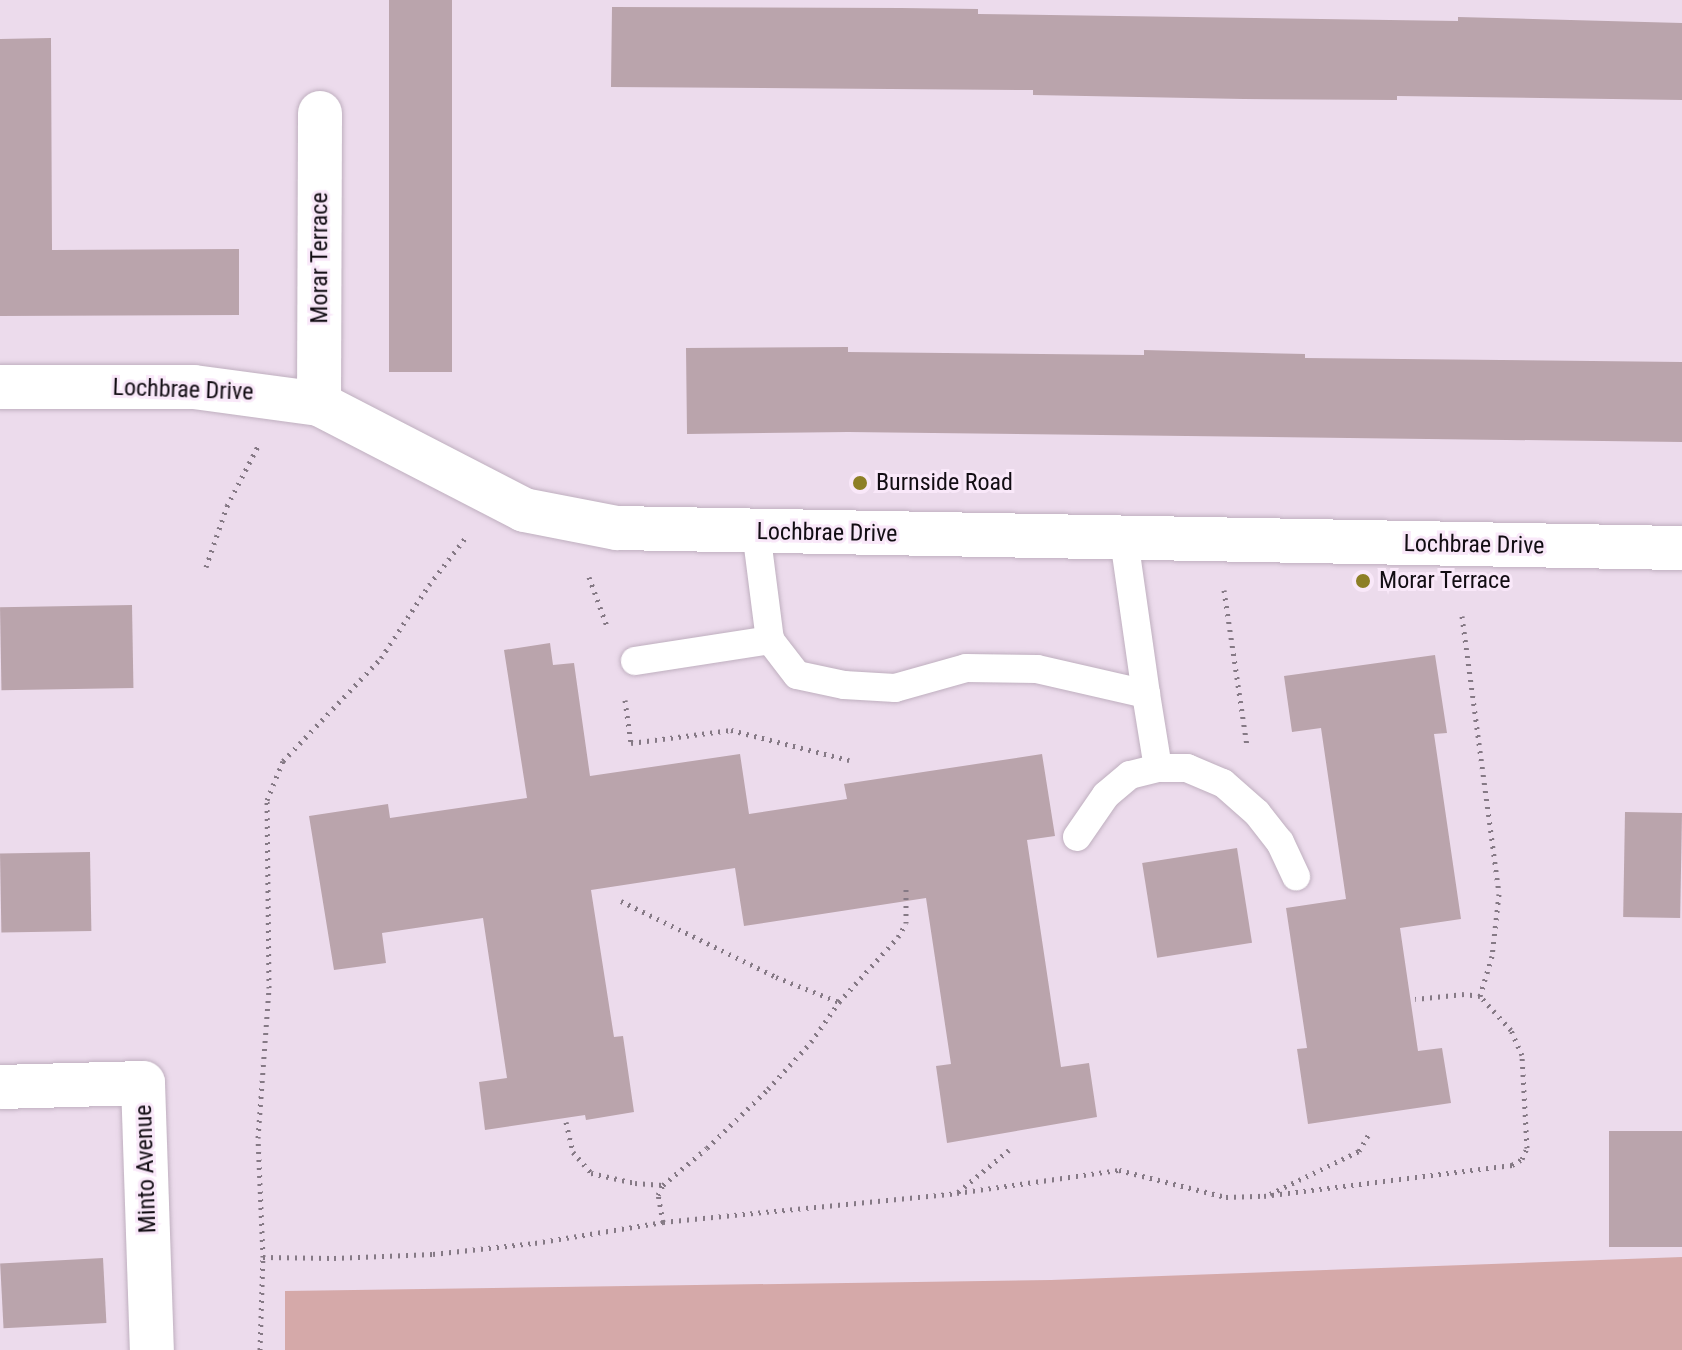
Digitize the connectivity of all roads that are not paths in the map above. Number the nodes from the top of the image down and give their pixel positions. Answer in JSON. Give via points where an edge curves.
{"nodes":[{"id":1,"x":320,"y":113,"type":"dead end"},
{"id":2,"x":0,"y":387,"type":"edge"},
{"id":3,"x":319,"y":404,"type":"junction"},
{"id":4,"x":756,"y":531,"type":"junction"},
{"id":5,"x":1124,"y":539,"type":"junction"},
{"id":6,"x":1682,"y":548,"type":"edge"},
{"id":7,"x":770,"y":640,"type":"junction"},
{"id":8,"x":623,"y":663,"type":"road end"},
{"id":9,"x":1146,"y":694,"type":"junction"},
{"id":10,"x":1158,"y":768,"type":"junction"},
{"id":11,"x":1077,"y":837,"type":"dead end"},
{"id":12,"x":1296,"y":876,"type":"dead end"},
{"id":13,"x":0,"y":1087,"type":"edge"},
{"id":14,"x":152,"y":1350,"type":"edge"}],
"edges":[{"from":1,"to":3,"type":"street","name":"Morar Terrace"},
{"from":2,"to":3,"type":"street","name":"Lochbrae Drive","via":[[194,387]]},
{"from":3,"to":4,"type":"street","name":"Lochbrae Drive","via":[[524,510],[617,528]]},
{"from":4,"to":5,"type":"street","name":"Lochbrae Drive"},
{"from":4,"to":7,"type":"lane"},
{"from":5,"to":6,"type":"street","name":"Lochbrae Drive"},
{"from":5,"to":9,"type":"lane"},
{"from":7,"to":8,"type":"lane"},
{"from":7,"to":9,"type":"lane","via":[[797,675],[844,685],[895,688],[966,668],[1037,669]]},
{"from":9,"to":10,"type":"lane"},
{"from":10,"to":11,"type":"lane","via":[[1130,775],[1114,788]]},
{"from":10,"to":12,"type":"lane","via":[[1187,768],[1223,783],[1280,842]]},
{"from":13,"to":14,"type":"street","name":"Minto Avenue","via":[[143,1083]]}]}
